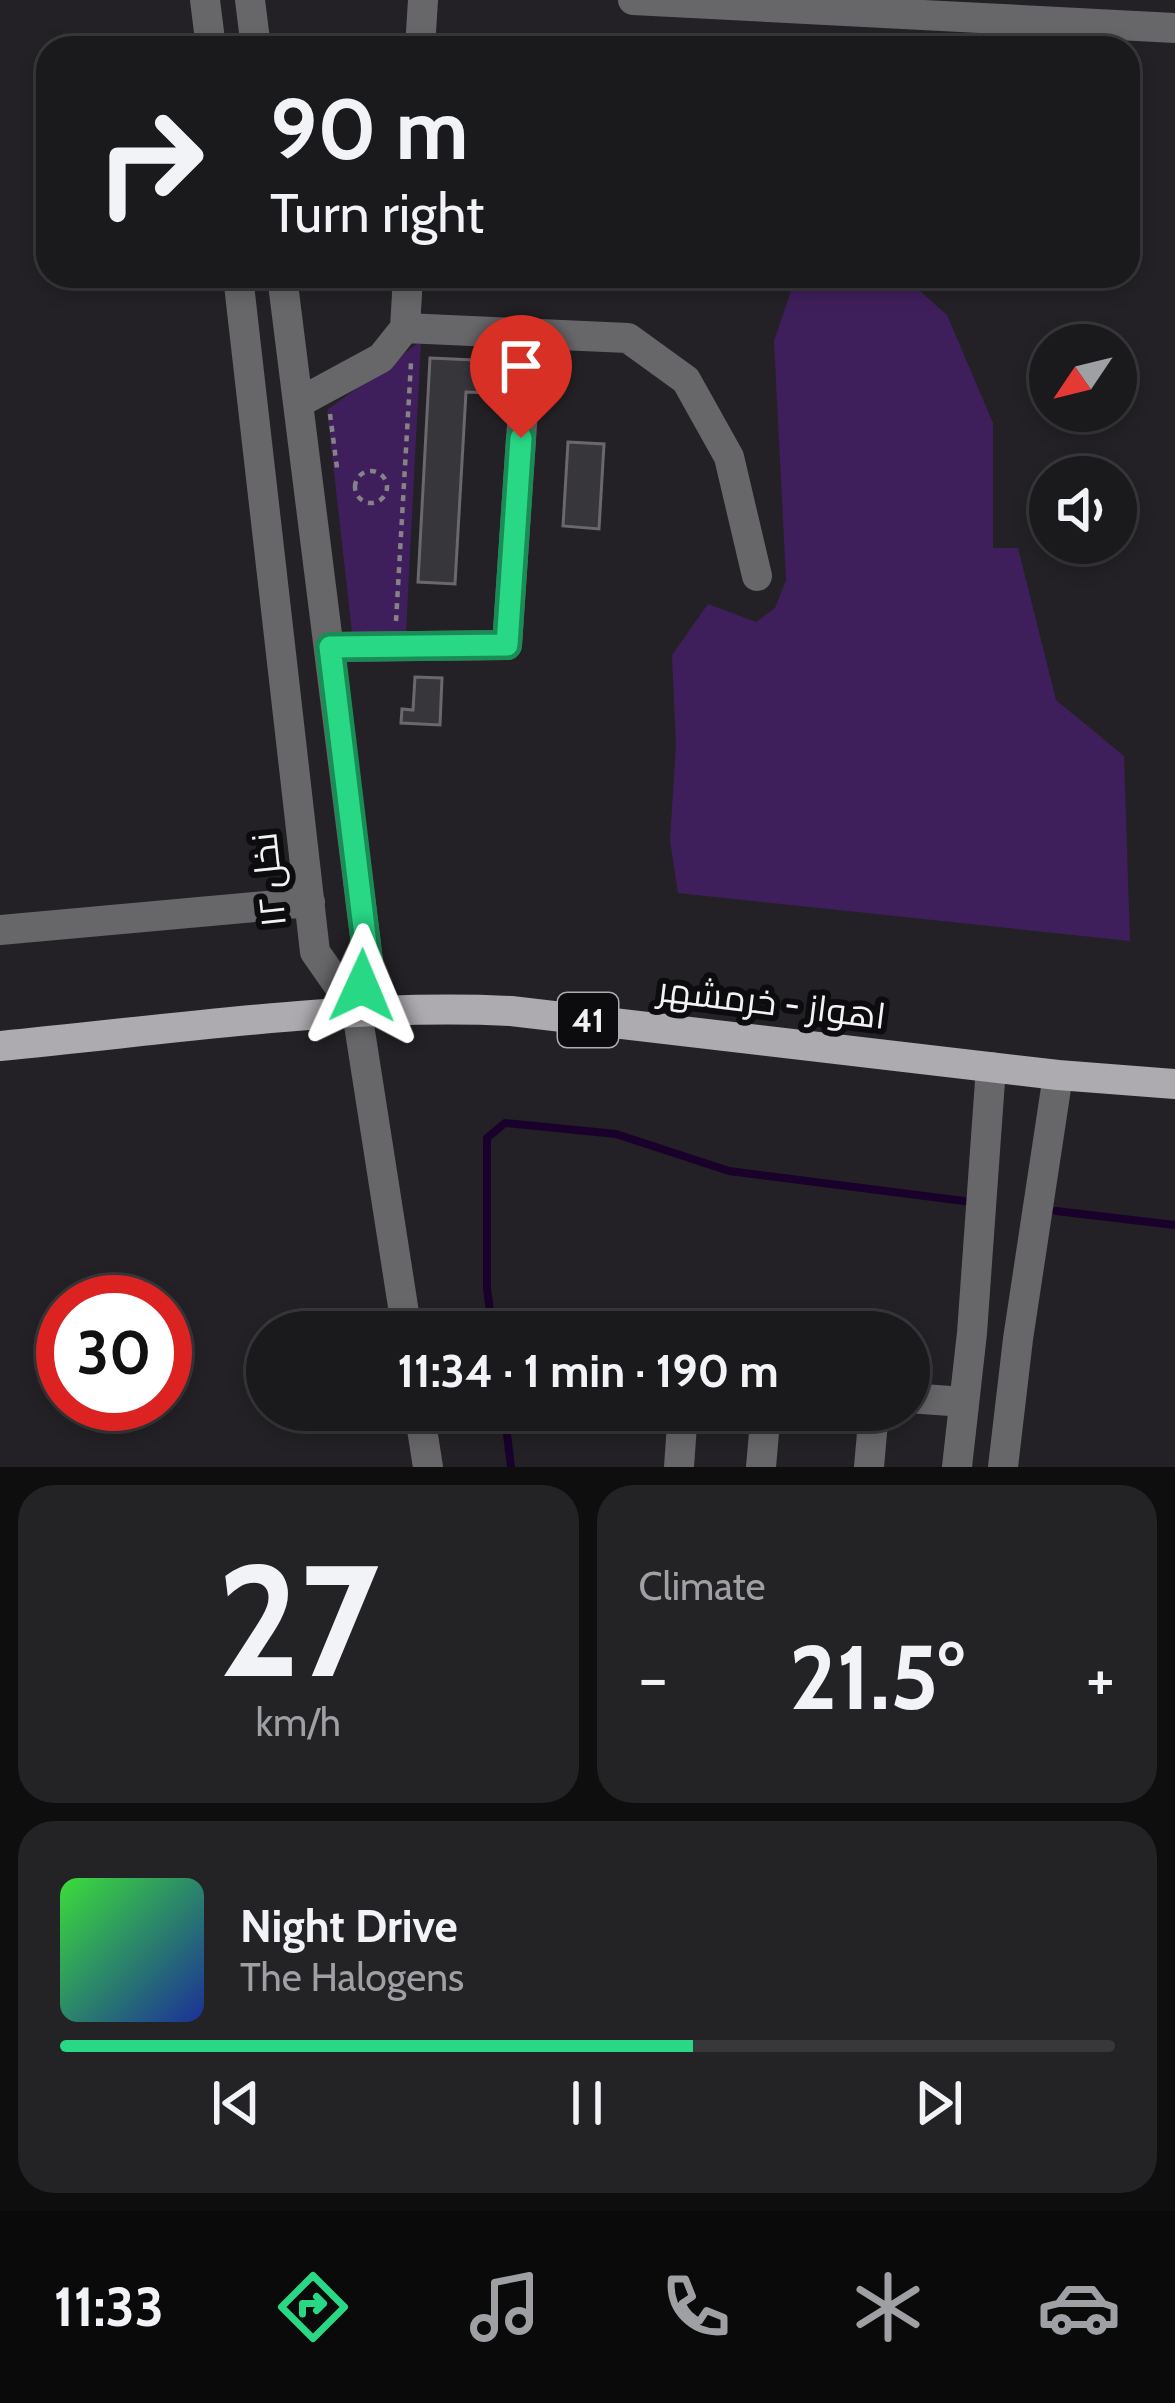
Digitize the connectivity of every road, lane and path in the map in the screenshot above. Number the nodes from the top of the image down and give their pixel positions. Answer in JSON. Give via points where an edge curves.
{"nodes":[{"id":1,"x":205,"y":0,"type":"edge"},
{"id":2,"x":250,"y":0,"type":"edge"},
{"id":3,"x":423,"y":0,"type":"edge"},
{"id":4,"x":633,"y":0,"type":"edge"},
{"id":5,"x":872,"y":6,"type":"edge"},
{"id":6,"x":1175,"y":28,"type":"edge"},
{"id":7,"x":210,"y":36,"type":"edge"},
{"id":8,"x":254,"y":36,"type":"edge"},
{"id":9,"x":421,"y":36,"type":"edge"},
{"id":10,"x":239,"y":288,"type":"edge"},
{"id":11,"x":284,"y":288,"type":"edge"},
{"id":12,"x":407,"y":288,"type":"edge"},
{"id":13,"x":405,"y":328,"type":"junction"},
{"id":14,"x":524,"y":397,"type":"dead end"},
{"id":15,"x":298,"y":403,"type":"junction"},
{"id":16,"x":404,"y":485,"type":"junction"},
{"id":17,"x":387,"y":486,"type":"junction"},
{"id":18,"x":355,"y":488,"type":"junction"},
{"id":19,"x":339,"y":489,"type":"dead end"},
{"id":20,"x":757,"y":576,"type":"dead end"},
{"id":21,"x":395,"y":645,"type":"junction"},
{"id":22,"x":330,"y":647,"type":"junction"},
{"id":23,"x":354,"y":849,"type":"junction"},
{"id":24,"x":305,"y":854,"type":"junction"},
{"id":25,"x":310,"y":902,"type":"junction"},
{"id":26,"x":0,"y":930,"type":"edge"},
{"id":27,"x":357,"y":1012,"type":"junction"},
{"id":28,"x":0,"y":1046,"type":"edge"},
{"id":29,"x":991,"y":1067,"type":"junction"},
{"id":30,"x":1058,"y":1075,"type":"junction"},
{"id":31,"x":1175,"y":1084,"type":"edge"},
{"id":32,"x":404,"y":1311,"type":"edge"},
{"id":33,"x":930,"y":1400,"type":"edge"},
{"id":34,"x":964,"y":1402,"type":"junction"},
{"id":35,"x":422,"y":1431,"type":"edge"},
{"id":36,"x":682,"y":1431,"type":"edge"},
{"id":37,"x":764,"y":1431,"type":"edge"},
{"id":38,"x":872,"y":1431,"type":"edge"},
{"id":39,"x":428,"y":1467,"type":"edge"},
{"id":40,"x":679,"y":1467,"type":"edge"},
{"id":41,"x":760,"y":1467,"type":"edge"},
{"id":42,"x":868,"y":1467,"type":"edge"},
{"id":43,"x":957,"y":1467,"type":"edge"},
{"id":44,"x":1003,"y":1467,"type":"edge"}],
"edges":[{"from":1,"to":7,"type":"street"},
{"from":2,"to":8,"type":"street"},
{"from":3,"to":9,"type":"street"},
{"from":4,"to":5,"type":"street"},
{"from":5,"to":6,"type":"street"},
{"from":10,"to":24,"type":"street","name":"نخل ۱۲"},
{"from":11,"to":15,"type":"street"},
{"from":12,"to":13,"type":"street"},
{"from":13,"to":15,"type":"street","via":[[381,358]]},
{"from":13,"to":16,"type":"path","via":[[411,356]]},
{"from":13,"to":20,"type":"street","via":[[628,338],[686,380],[729,458]]},
{"from":14,"to":21,"type":"street","via":[[507,645]]},
{"from":15,"to":22,"type":"street"},
{"from":16,"to":17,"type":"path"},
{"from":16,"to":21,"type":"path"},
{"from":17,"to":18,"type":"path","via":[[382,475],[366,471]]},
{"from":17,"to":18,"type":"path","via":[[376,503],[360,499]]},
{"from":18,"to":19,"type":"path"},
{"from":21,"to":22,"type":"street"},
{"from":22,"to":23,"type":"street"},
{"from":23,"to":24,"type":"street"},
{"from":23,"to":27,"type":"street","via":[[368,961]]},
{"from":24,"to":25,"type":"street","name":"نخل ۱۲"},
{"from":25,"to":26,"type":"street"},
{"from":25,"to":27,"type":"street","name":"نخل ۱۲","via":[[314,952]]},
{"from":27,"to":28,"type":"main road","name":"اهواز - خرمشهر","number":"41"},
{"from":27,"to":29,"type":"main road","name":"اهواز - خرمشهر","number":"41","via":[[511,1011]]},
{"from":27,"to":32,"type":"street"},
{"from":29,"to":30,"type":"main road","name":"اهواز - خرمشهر","number":"41"},
{"from":29,"to":34,"type":"street"},
{"from":30,"to":31,"type":"main road","name":"اهواز - خرمشهر","number":"41"},
{"from":30,"to":44,"type":"street"},
{"from":33,"to":34,"type":"street"},
{"from":34,"to":43,"type":"street"},
{"from":35,"to":39,"type":"street"},
{"from":36,"to":40,"type":"street"},
{"from":37,"to":41,"type":"street"},
{"from":38,"to":42,"type":"street"}]}
